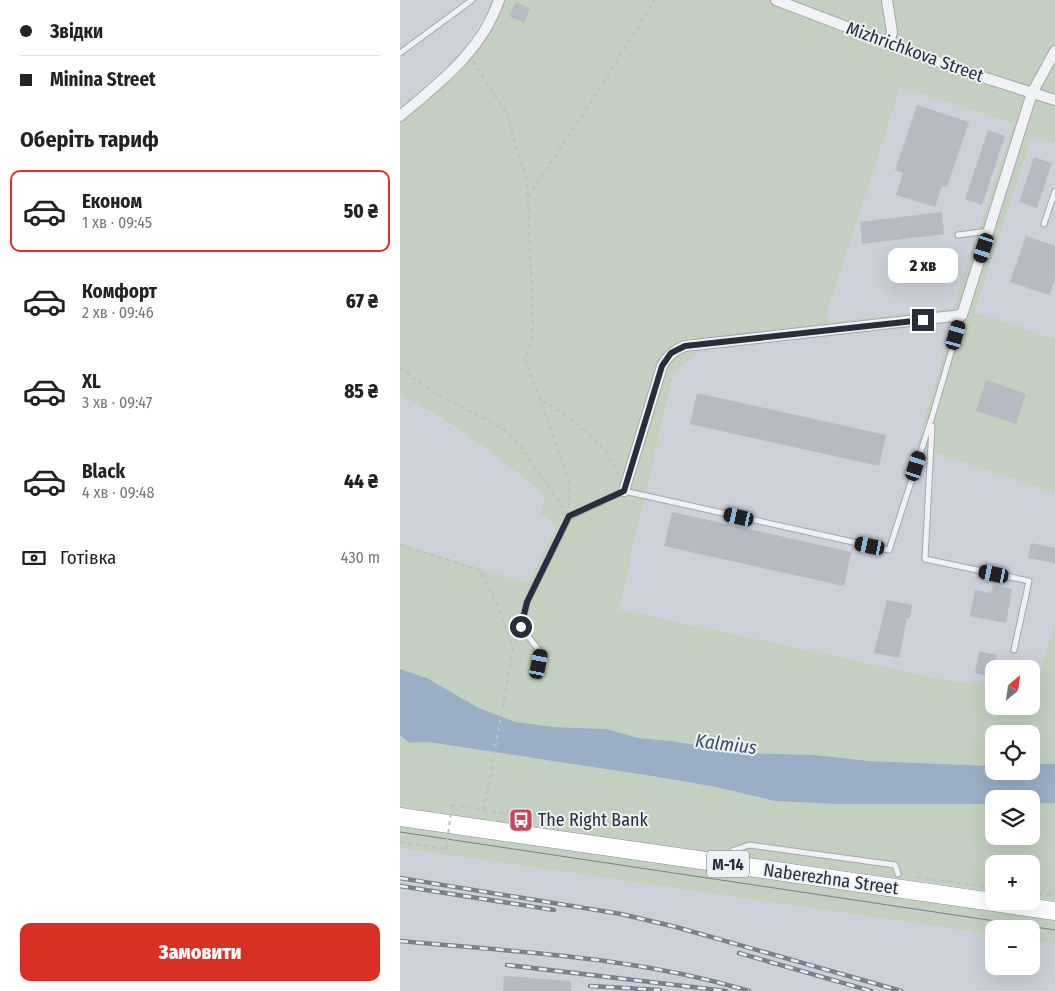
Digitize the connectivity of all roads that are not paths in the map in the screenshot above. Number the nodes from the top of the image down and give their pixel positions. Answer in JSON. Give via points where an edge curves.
{"nodes":[{"id":1,"x":472,"y":0,"type":"edge"},
{"id":2,"x":498,"y":0,"type":"edge"},
{"id":3,"x":776,"y":0,"type":"edge"},
{"id":4,"x":887,"y":0,"type":"edge"},
{"id":5,"x":889,"y":44,"type":"junction"},
{"id":6,"x":1055,"y":51,"type":"edge"},
{"id":7,"x":400,"y":54,"type":"edge"},
{"id":8,"x":1032,"y":93,"type":"junction"},
{"id":9,"x":1055,"y":100,"type":"edge"},
{"id":10,"x":400,"y":116,"type":"edge"},
{"id":11,"x":1055,"y":191,"type":"edge"},
{"id":12,"x":1044,"y":224,"type":"dead end"},
{"id":13,"x":990,"y":231,"type":"junction"},
{"id":14,"x":958,"y":235,"type":"dead end"},
{"id":15,"x":962,"y":315,"type":"junction"},
{"id":16,"x":932,"y":417,"type":"junction"},
{"id":17,"x":624,"y":491,"type":"junction"},
{"id":18,"x":1014,"y":650,"type":"dead end"},
{"id":19,"x":537,"y":675,"type":"dead end"},
{"id":20,"x":400,"y":817,"type":"edge"},
{"id":21,"x":732,"y":851,"type":"dead end"},
{"id":22,"x":898,"y":874,"type":"dead end"},
{"id":23,"x":1055,"y":911,"type":"edge"}],
"edges":[{"from":1,"to":7,"type":"lane"},
{"from":2,"to":10,"type":"street","via":[[467,57]]},
{"from":3,"to":5,"type":"street","name":"Mizhrichkova Street"},
{"from":4,"to":5,"type":"street","via":[[892,32]]},
{"from":5,"to":8,"type":"street","name":"Mizhrichkova Street"},
{"from":6,"to":8,"type":"street"},
{"from":8,"to":9,"type":"street","name":"Mizhrichkova Street"},
{"from":8,"to":13,"type":"street"},
{"from":11,"to":12,"type":"lane"},
{"from":13,"to":14,"type":"lane"},
{"from":13,"to":15,"type":"street"},
{"from":15,"to":16,"type":"lane"},
{"from":15,"to":17,"type":"street","via":[[685,346],[675,350],[662,366]]},
{"from":16,"to":17,"type":"lane","via":[[889,550]]},
{"from":16,"to":18,"type":"lane","via":[[925,559],[1029,581]]},
{"from":17,"to":19,"type":"lane","via":[[569,516],[527,602],[521,627],[541,653]]},
{"from":20,"to":23,"type":"highway","name":"Naberezhna Street","number":"М-14"},
{"from":21,"to":22,"type":"lane","via":[[749,845],[895,865]]}]}
